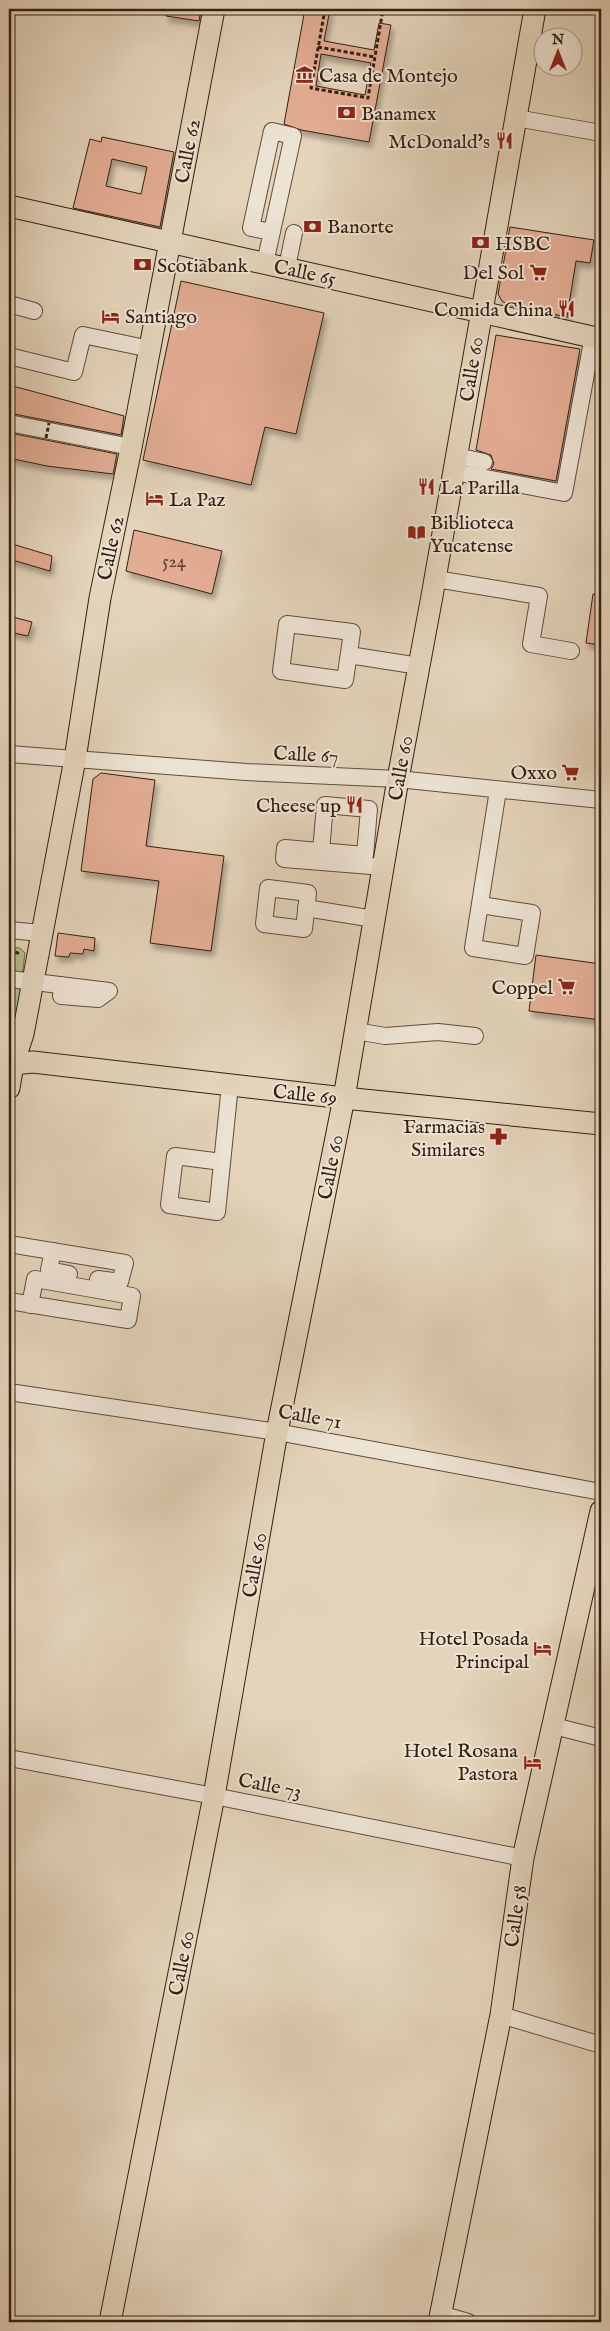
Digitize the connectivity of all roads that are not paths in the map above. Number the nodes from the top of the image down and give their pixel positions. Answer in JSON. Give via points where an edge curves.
{"nodes":[{"id":1,"x":214,"y":9,"type":"edge"},
{"id":2,"x":535,"y":9,"type":"edge"},
{"id":3,"x":516,"y":118,"type":"junction"},
{"id":4,"x":601,"y":133,"type":"edge"},
{"id":5,"x":9,"y":206,"type":"edge"},
{"id":6,"x":272,"y":232,"type":"junction"},
{"id":7,"x":294,"y":233,"type":"dead end"},
{"id":8,"x":170,"y":241,"type":"junction"},
{"id":9,"x":265,"y":263,"type":"junction"},
{"id":10,"x":287,"y":267,"type":"junction"},
{"id":11,"x":9,"y":304,"type":"edge"},
{"id":12,"x":34,"y":311,"type":"dead end"},
{"id":13,"x":480,"y":313,"type":"junction"},
{"id":14,"x":596,"y":343,"type":"edge"},
{"id":15,"x":150,"y":349,"type":"junction"},
{"id":16,"x":9,"y":356,"type":"edge"},
{"id":17,"x":9,"y":422,"type":"edge"},
{"id":18,"x":131,"y":448,"type":"junction"},
{"id":19,"x":484,"y":462,"type":"dead end"},
{"id":20,"x":461,"y":465,"type":"junction"},
{"id":21,"x":436,"y":579,"type":"junction"},
{"id":22,"x":570,"y":651,"type":"dead end"},
{"id":23,"x":349,"y":656,"type":"junction"},
{"id":24,"x":419,"y":666,"type":"junction"},
{"id":25,"x":9,"y":754,"type":"edge"},
{"id":26,"x":75,"y":759,"type":"junction"},
{"id":27,"x":398,"y":779,"type":"junction"},
{"id":28,"x":498,"y":790,"type":"junction"},
{"id":29,"x":601,"y":800,"type":"edge"},
{"id":30,"x":321,"y":851,"type":"dead end"},
{"id":31,"x":383,"y":868,"type":"junction"},
{"id":32,"x":481,"y":905,"type":"dead end"},
{"id":33,"x":306,"y":908,"type":"dead end"},
{"id":34,"x":374,"y":919,"type":"junction"},
{"id":35,"x":9,"y":930,"type":"edge"},
{"id":36,"x":41,"y":933,"type":"junction"},
{"id":37,"x":9,"y":979,"type":"edge"},
{"id":38,"x":32,"y":982,"type":"junction"},
{"id":39,"x":62,"y":985,"type":"dead end"},
{"id":40,"x":356,"y":1031,"type":"junction"},
{"id":41,"x":475,"y":1036,"type":"dead end"},
{"id":42,"x":11,"y":1064,"type":"edge"},
{"id":43,"x":230,"y":1085,"type":"junction"},
{"id":44,"x":9,"y":1088,"type":"edge"},
{"id":45,"x":344,"y":1098,"type":"junction"},
{"id":46,"x":601,"y":1124,"type":"edge"},
{"id":47,"x":222,"y":1162,"type":"dead end"},
{"id":48,"x":9,"y":1244,"type":"edge"},
{"id":49,"x":53,"y":1251,"type":"dead end"},
{"id":50,"x":9,"y":1301,"type":"edge"},
{"id":51,"x":30,"y":1305,"type":"junction"},
{"id":52,"x":9,"y":1392,"type":"edge"},
{"id":53,"x":277,"y":1432,"type":"junction"},
{"id":54,"x":601,"y":1492,"type":"edge"},
{"id":55,"x":601,"y":1511,"type":"edge"},
{"id":56,"x":554,"y":1726,"type":"junction"},
{"id":57,"x":601,"y":1738,"type":"edge"},
{"id":58,"x":9,"y":1758,"type":"edge"},
{"id":59,"x":214,"y":1796,"type":"junction"},
{"id":60,"x":523,"y":1858,"type":"junction"},
{"id":61,"x":501,"y":2015,"type":"junction"},
{"id":62,"x":601,"y":2045,"type":"edge"},
{"id":63,"x":440,"y":2318,"type":"edge"},
{"id":64,"x":110,"y":2322,"type":"edge"},
{"id":65,"x":468,"y":2322,"type":"edge"}],
"edges":[{"from":1,"to":8,"type":"main road","name":"Calle 62"},
{"from":2,"to":3,"type":"main road","name":"Calle 60"},
{"from":3,"to":4,"type":"street"},
{"from":3,"to":13,"type":"main road","name":"Calle 60"},
{"from":5,"to":8,"type":"main road","name":"Calle 65"},
{"from":6,"to":6,"type":"street","via":[[293,136],[272,131],[251,228]]},
{"from":6,"to":9,"type":"street"},
{"from":7,"to":10,"type":"street"},
{"from":8,"to":9,"type":"main road","name":"Calle 65"},
{"from":8,"to":15,"type":"main road","name":"Calle 62"},
{"from":9,"to":10,"type":"main road","name":"Calle 65"},
{"from":10,"to":13,"type":"main road","name":"Calle 65"},
{"from":11,"to":12,"type":"street"},
{"from":13,"to":14,"type":"main road","name":"Calle 65"},
{"from":13,"to":20,"type":"main road","name":"Calle 60"},
{"from":14,"to":20,"type":"street","via":[[566,490],[561,494]]},
{"from":15,"to":16,"type":"street","via":[[83,335],[74,372]]},
{"from":15,"to":18,"type":"main road","name":"Calle 62"},
{"from":17,"to":18,"type":"street"},
{"from":18,"to":26,"type":"main road","name":"Calle 62","via":[[100,598]]},
{"from":19,"to":20,"type":"street"},
{"from":20,"to":21,"type":"main road","name":"Calle 60"},
{"from":21,"to":22,"type":"street","via":[[539,596],[531,644]]},
{"from":21,"to":24,"type":"main road","name":"Calle 60"},
{"from":23,"to":23,"type":"street","via":[[352,632],[287,624],[281,671],[345,680]]},
{"from":23,"to":24,"type":"street"},
{"from":24,"to":27,"type":"main road","name":"Calle 60"},
{"from":25,"to":26,"type":"street","name":"Calle 67"},
{"from":26,"to":27,"type":"street","name":"Calle 67"},
{"from":26,"to":36,"type":"main road","name":"Calle 62"},
{"from":27,"to":28,"type":"street","name":"Calle 67"},
{"from":27,"to":31,"type":"main road","name":"Calle 60"},
{"from":28,"to":29,"type":"street","name":"Calle 67"},
{"from":28,"to":32,"type":"street"},
{"from":30,"to":31,"type":"street","via":[[285,848],[284,859]]},
{"from":31,"to":34,"type":"main road","name":"Calle 60"},
{"from":33,"to":34,"type":"street"},
{"from":34,"to":40,"type":"main road","name":"Calle 60"},
{"from":35,"to":36,"type":"street"},
{"from":36,"to":38,"type":"main road","name":"Calle 62"},
{"from":37,"to":38,"type":"street"},
{"from":38,"to":39,"type":"street"},
{"from":38,"to":42,"type":"main road","name":"Calle 62","via":[[20,1046]]},
{"from":40,"to":41,"type":"street","via":[[385,1036],[438,1032]]},
{"from":40,"to":45,"type":"main road","name":"Calle 60"},
{"from":42,"to":43,"type":"main road","name":"Calle 69","via":[[33,1062]]},
{"from":42,"to":44,"type":"main road","name":"Calle 62"},
{"from":43,"to":45,"type":"main road","name":"Calle 69"},
{"from":43,"to":47,"type":"street"},
{"from":45,"to":46,"type":"main road","name":"Calle 69"},
{"from":45,"to":53,"type":"main road","name":"Calle 60"},
{"from":48,"to":49,"type":"street"},
{"from":50,"to":51,"type":"street"},
{"from":51,"to":51,"type":"street","via":[[128,1320],[132,1296],[35,1279]]},
{"from":52,"to":53,"type":"street","name":"Calle 71"},
{"from":53,"to":54,"type":"street","name":"Calle 71"},
{"from":53,"to":59,"type":"main road","name":"Calle 60"},
{"from":55,"to":56,"type":"main road","name":"Calle 58"},
{"from":56,"to":57,"type":"street"},
{"from":56,"to":60,"type":"main road","name":"Calle 58"},
{"from":58,"to":59,"type":"street","name":"Calle 73"},
{"from":59,"to":60,"type":"street","name":"Calle 73"},
{"from":59,"to":64,"type":"main road","name":"Calle 60"},
{"from":60,"to":61,"type":"main road","name":"Calle 58"},
{"from":61,"to":62,"type":"street"},
{"from":61,"to":63,"type":"main road","name":"Calle 58"},
{"from":63,"to":65,"type":"street"}]}
